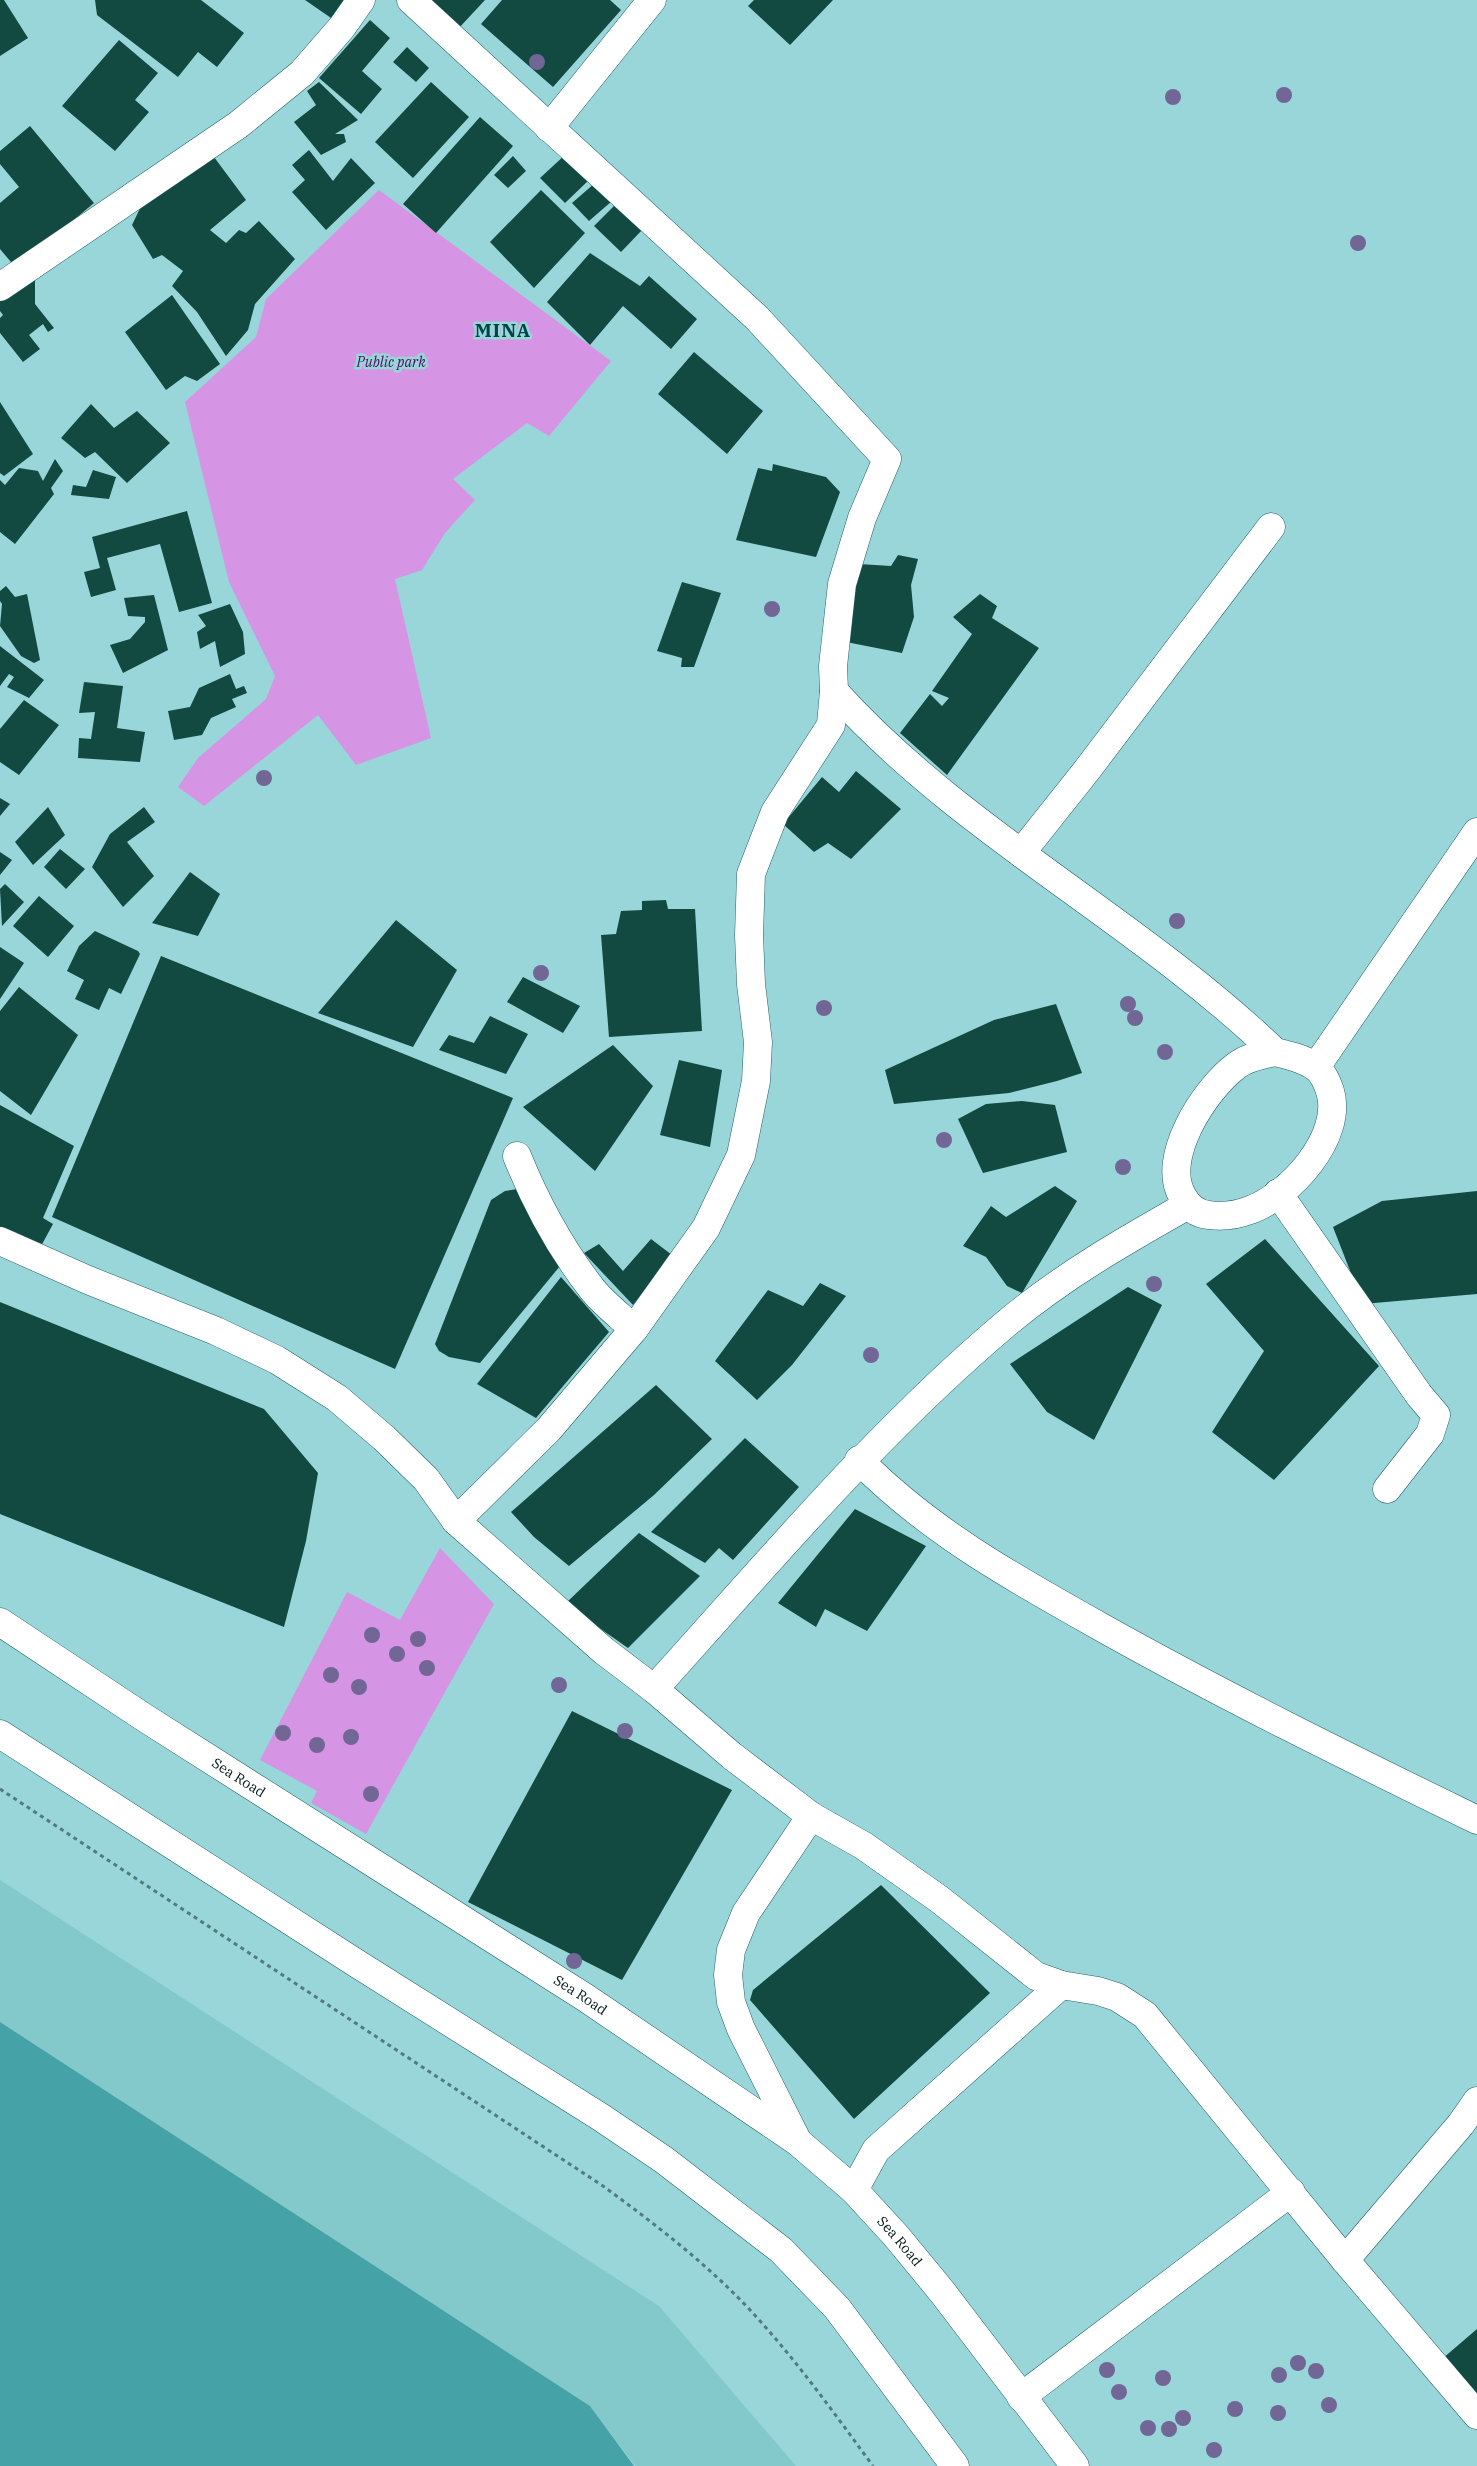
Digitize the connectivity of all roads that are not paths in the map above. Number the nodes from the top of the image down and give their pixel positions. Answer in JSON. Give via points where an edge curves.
{"nodes":[{"id":1,"x":361,"y":0,"type":"edge"},
{"id":2,"x":411,"y":0,"type":"edge"},
{"id":3,"x":652,"y":0,"type":"edge"},
{"id":4,"x":549,"y":128,"type":"junction"},
{"id":5,"x":0,"y":287,"type":"edge"},
{"id":6,"x":1271,"y":527,"type":"dead end"},
{"id":7,"x":834,"y":691,"type":"junction"},
{"id":8,"x":1477,"y":832,"type":"edge"},
{"id":9,"x":1021,"y":853,"type":"junction"},
{"id":10,"x":1275,"y":1052,"type":"junction"},
{"id":11,"x":1316,"y":1067,"type":"junction"},
{"id":12,"x":517,"y":1156,"type":"dead end"},
{"id":13,"x":1278,"y":1193,"type":"junction"},
{"id":14,"x":1188,"y":1205,"type":"junction"},
{"id":15,"x":0,"y":1241,"type":"edge"},
{"id":16,"x":634,"y":1329,"type":"junction"},
{"id":17,"x":860,"y":1460,"type":"junction"},
{"id":18,"x":1387,"y":1489,"type":"dead end"},
{"id":19,"x":456,"y":1521,"type":"junction"},
{"id":20,"x":0,"y":1622,"type":"edge"},
{"id":21,"x":654,"y":1689,"type":"junction"},
{"id":22,"x":0,"y":1734,"type":"edge"},
{"id":23,"x":811,"y":1816,"type":"junction"},
{"id":24,"x":1477,"y":1820,"type":"edge"},
{"id":25,"x":1061,"y":1985,"type":"junction"},
{"id":26,"x":1477,"y":2101,"type":"edge"},
{"id":27,"x":798,"y":2142,"type":"junction"},
{"id":28,"x":854,"y":2190,"type":"junction"},
{"id":29,"x":1291,"y":2192,"type":"junction"},
{"id":30,"x":1345,"y":2260,"type":"junction"},
{"id":31,"x":1021,"y":2397,"type":"junction"},
{"id":32,"x":1477,"y":2415,"type":"edge"},
{"id":33,"x":954,"y":2466,"type":"edge"},
{"id":34,"x":1074,"y":2466,"type":"edge"}],
"edges":[{"from":1,"to":5,"type":"main road","via":[[302,74],[238,126]]},
{"from":2,"to":4,"type":"main road"},
{"from":3,"to":4,"type":"main road"},
{"from":4,"to":7,"type":"main road","via":[[757,318],[887,459],[862,518],[842,584],[833,666]]},
{"from":6,"to":9,"type":"main road"},
{"from":7,"to":9,"type":"main road","via":[[886,745]]},
{"from":7,"to":16,"type":"main road","via":[[830,725],[775,812],[752,874],[749,935],[758,1042],[756,1081],[741,1155],[706,1228]]},
{"from":8,"to":11,"type":"main road"},
{"from":9,"to":10,"type":"main road","via":[[1224,1005]]},
{"from":10,"to":11,"type":"main road","via":[[1305,1060]]},
{"from":10,"to":14,"type":"main road","via":[[1254,1056],[1237,1065],[1210,1092],[1193,1118],[1178,1156],[1176,1174]]},
{"from":11,"to":13,"type":"main road","via":[[1327,1082],[1333,1100],[1330,1127],[1318,1152]]},
{"from":12,"to":16,"type":"main road","via":[[530,1188],[583,1276],[593,1290]]},
{"from":13,"to":14,"type":"main road","via":[[1252,1210],[1236,1214],[1200,1214]]},
{"from":13,"to":18,"type":"main road","via":[[1436,1415],[1430,1434]]},
{"from":14,"to":17,"type":"main road","via":[[1080,1270],[1031,1304],[976,1350]]},
{"from":15,"to":19,"type":"main road","via":[[216,1331],[277,1360],[337,1398],[384,1438],[426,1479]]},
{"from":16,"to":19,"type":"main road","via":[[549,1429]]},
{"from":17,"to":21,"type":"main road"},
{"from":17,"to":24,"type":"main road","via":[[906,1505],[1054,1600],[1201,1683]]},
{"from":19,"to":21,"type":"main road","via":[[604,1651]]},
{"from":20,"to":27,"type":"main road","name":"Sea Road","via":[[586,1998]]},
{"from":21,"to":23,"type":"main road","via":[[732,1756]]},
{"from":22,"to":33,"type":"main road","via":[[602,2118],[664,2160],[767,2239],[837,2308]]},
{"from":23,"to":25,"type":"main road","via":[[864,1846],[1036,1976]]},
{"from":23,"to":27,"type":"main road","via":[[746,1914],[731,1950],[728,1975],[731,2002],[741,2029]]},
{"from":25,"to":28,"type":"main road","via":[[876,2150]]},
{"from":25,"to":29,"type":"main road","via":[[1098,1991],[1145,2014]]},
{"from":26,"to":30,"type":"main road"},
{"from":27,"to":28,"type":"main road","name":"Sea Road"},
{"from":28,"to":31,"type":"main road","name":"Sea Road","via":[[937,2286]]},
{"from":29,"to":30,"type":"main road"},
{"from":29,"to":31,"type":"main road"},
{"from":30,"to":32,"type":"main road"},
{"from":31,"to":34,"type":"main road","name":"Sea Road"}]}
